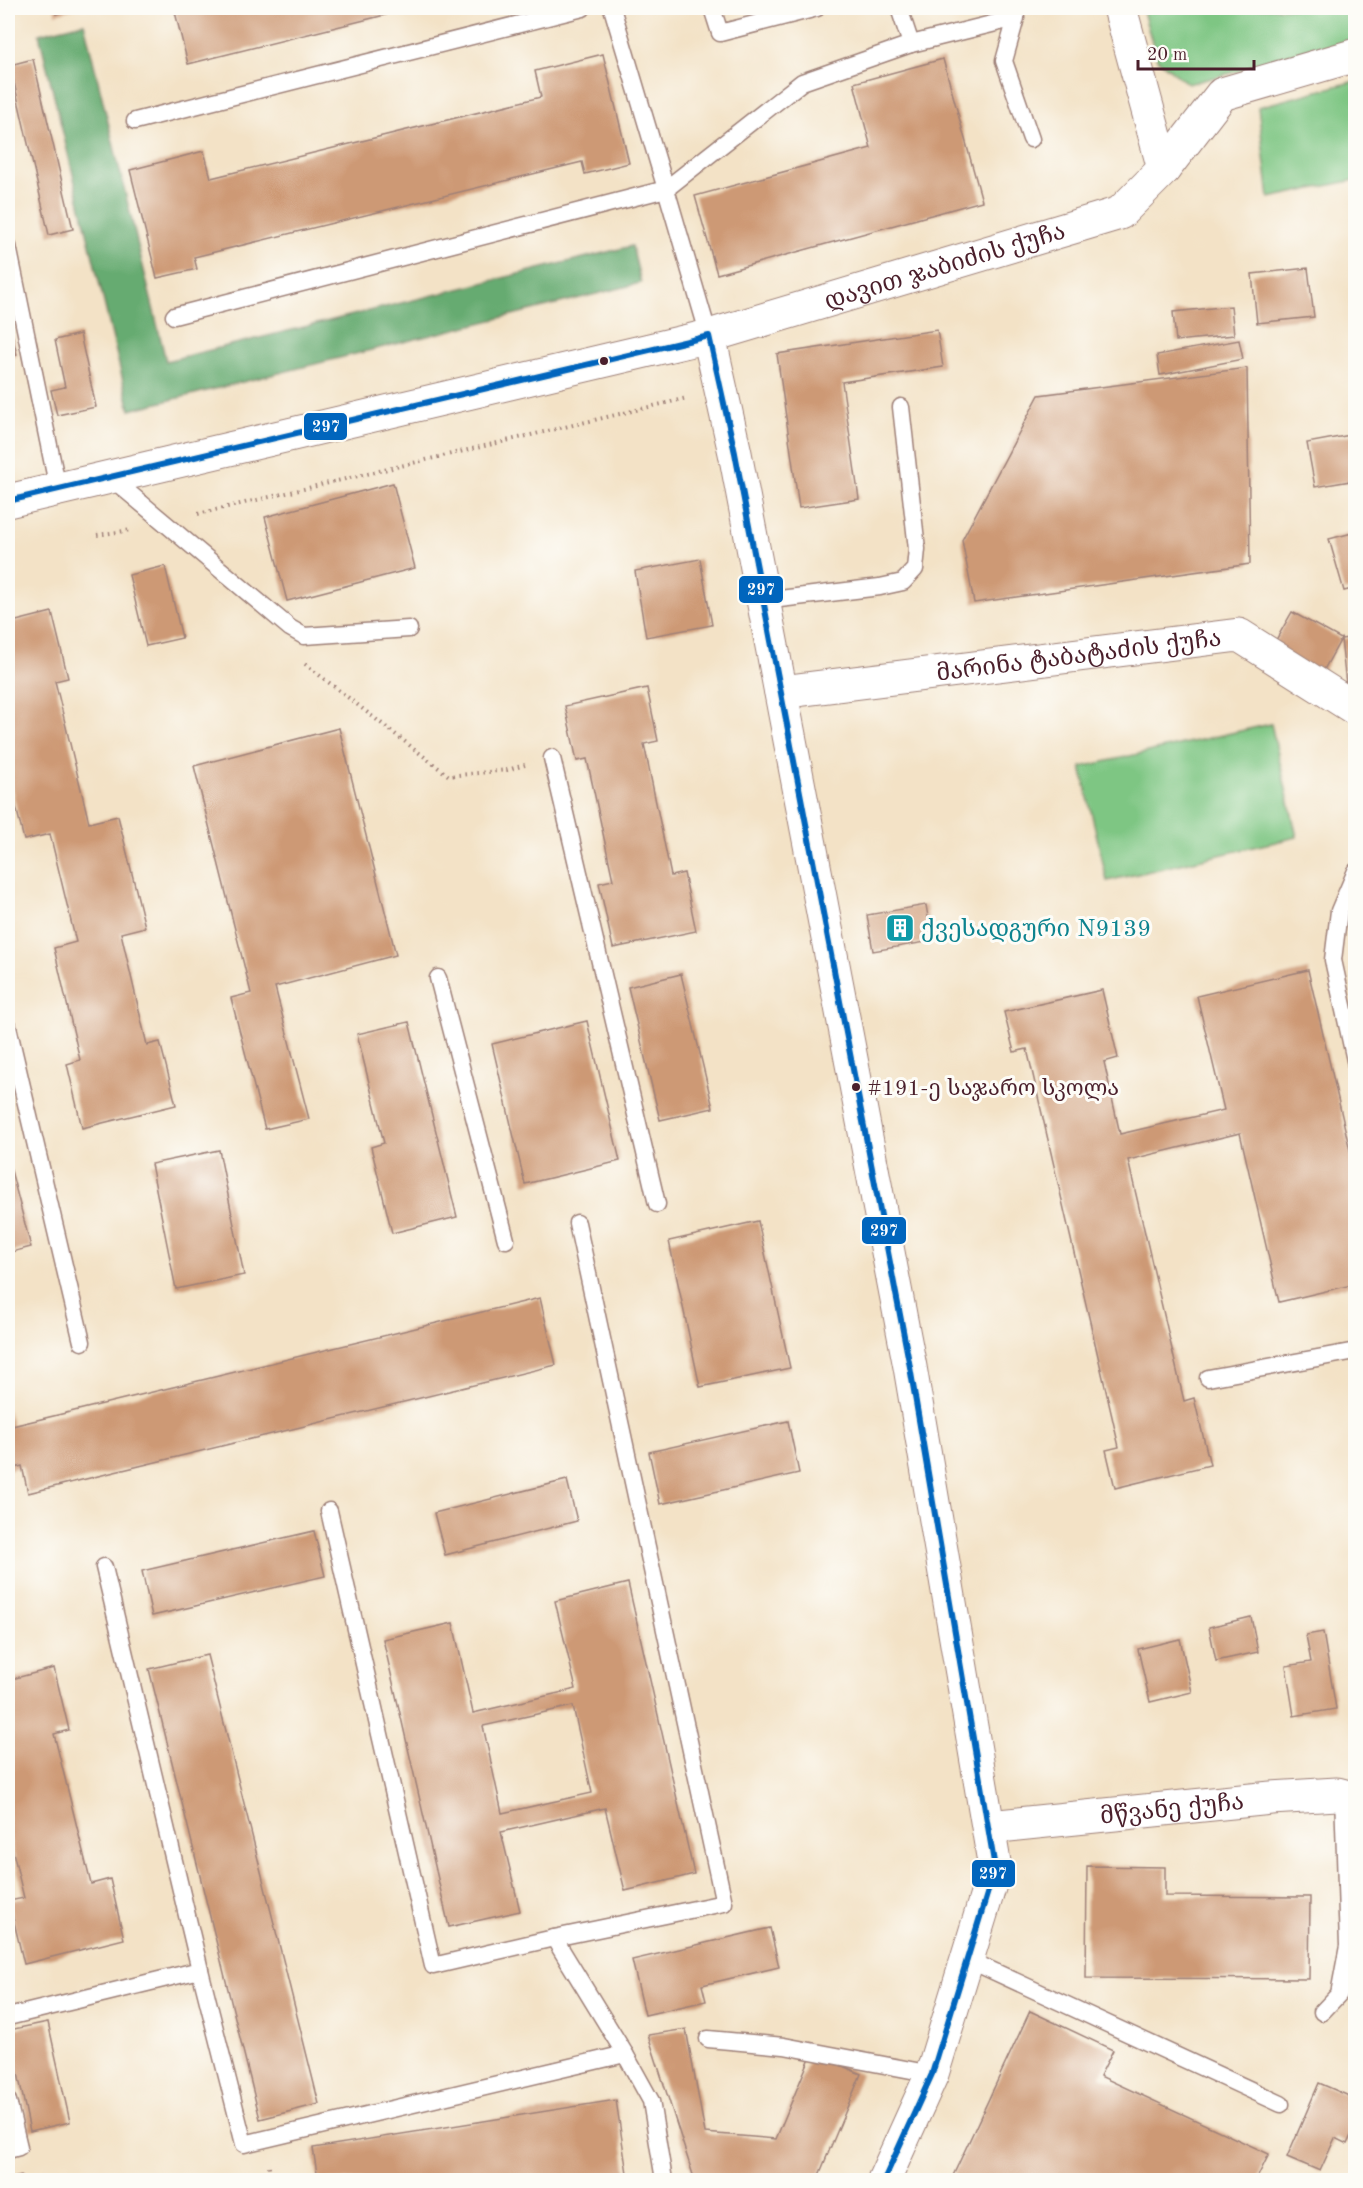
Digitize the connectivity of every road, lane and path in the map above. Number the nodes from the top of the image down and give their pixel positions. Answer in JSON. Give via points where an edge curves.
{"nodes":[{"id":1,"x":583,"y":8,"type":"edge"},
{"id":2,"x":612,"y":8,"type":"edge"},
{"id":3,"x":712,"y":8,"type":"edge"},
{"id":4,"x":817,"y":8,"type":"edge"},
{"id":5,"x":899,"y":8,"type":"edge"},
{"id":6,"x":1119,"y":8,"type":"edge"},
{"id":7,"x":1019,"y":13,"type":"edge"},
{"id":8,"x":911,"y":44,"type":"junction"},
{"id":9,"x":1356,"y":55,"type":"edge"},
{"id":10,"x":135,"y":121,"type":"dead end"},
{"id":11,"x":1031,"y":139,"type":"dead end"},
{"id":12,"x":1164,"y":169,"type":"junction"},
{"id":13,"x":666,"y":189,"type":"junction"},
{"id":14,"x":8,"y":246,"type":"edge"},
{"id":15,"x":174,"y":316,"type":"dead end"},
{"id":16,"x":709,"y":336,"type":"junction"},
{"id":17,"x":722,"y":390,"type":"junction"},
{"id":18,"x":901,"y":407,"type":"dead end"},
{"id":19,"x":110,"y":477,"type":"junction"},
{"id":20,"x":58,"y":489,"type":"junction"},
{"id":21,"x":8,"y":501,"type":"edge"},
{"id":22,"x":164,"y":522,"type":"junction"},
{"id":23,"x":763,"y":601,"type":"junction"},
{"id":24,"x":409,"y":629,"type":"dead end"},
{"id":25,"x":781,"y":692,"type":"junction"},
{"id":26,"x":1356,"y":709,"type":"edge"},
{"id":27,"x":552,"y":758,"type":"dead end"},
{"id":28,"x":507,"y":770,"type":"dead end"},
{"id":29,"x":449,"y":776,"type":"dead end"},
{"id":30,"x":1356,"y":871,"type":"edge"},
{"id":31,"x":438,"y":978,"type":"dead end"},
{"id":32,"x":8,"y":1027,"type":"edge"},
{"id":33,"x":1356,"y":1065,"type":"edge"},
{"id":34,"x":657,"y":1204,"type":"dead end"},
{"id":35,"x":577,"y":1222,"type":"dead end"},
{"id":36,"x":506,"y":1240,"type":"dead end"},
{"id":37,"x":82,"y":1341,"type":"dead end"},
{"id":38,"x":1356,"y":1351,"type":"edge"},
{"id":39,"x":1208,"y":1378,"type":"dead end"},
{"id":40,"x":329,"y":1511,"type":"dead end"},
{"id":41,"x":105,"y":1567,"type":"dead end"},
{"id":42,"x":1349,"y":1797,"type":"edge"},
{"id":43,"x":989,"y":1827,"type":"junction"},
{"id":44,"x":554,"y":1938,"type":"junction"},
{"id":45,"x":967,"y":1959,"type":"junction"},
{"id":46,"x":200,"y":1970,"type":"junction"},
{"id":47,"x":1322,"y":2012,"type":"dead end"},
{"id":48,"x":8,"y":2017,"type":"edge"},
{"id":49,"x":708,"y":2039,"type":"dead end"},
{"id":50,"x":625,"y":2054,"type":"junction"},
{"id":51,"x":932,"y":2073,"type":"junction"},
{"id":52,"x":8,"y":2101,"type":"edge"},
{"id":53,"x":1281,"y":2104,"type":"dead end"},
{"id":54,"x":8,"y":2150,"type":"edge"},
{"id":55,"x":664,"y":2181,"type":"edge"},
{"id":56,"x":884,"y":2181,"type":"edge"}],
"edges":[{"from":1,"to":10,"type":"lane"},
{"from":2,"to":13,"type":"lane"},
{"from":3,"to":4,"type":"lane","via":[[720,33]]},
{"from":5,"to":8,"type":"lane"},
{"from":6,"to":12,"type":"street"},
{"from":7,"to":8,"type":"lane"},
{"from":7,"to":11,"type":"lane","via":[[1005,61]]},
{"from":8,"to":13,"type":"lane","via":[[802,82]]},
{"from":9,"to":12,"type":"street","name":"დავით ჯაბიძის ქუჩა","via":[[1222,94]]},
{"from":12,"to":16,"type":"street","name":"დავით ჯაბიძის ქუჩა","via":[[1120,213]]},
{"from":13,"to":15,"type":"lane"},
{"from":13,"to":16,"type":"lane"},
{"from":14,"to":20,"type":"lane"},
{"from":16,"to":17,"type":"street"},
{"from":16,"to":19,"type":"street","name":"დავით ჯაბიძის ქუჩა"},
{"from":17,"to":22,"type":"path"},
{"from":17,"to":23,"type":"street"},
{"from":18,"to":23,"type":"lane","via":[[917,549],[915,569],[903,582],[895,584]]},
{"from":19,"to":20,"type":"street","name":"დავით ჯაბიძის ქუჩა"},
{"from":19,"to":22,"type":"lane"},
{"from":20,"to":21,"type":"street","name":"დავით ჯაბიძის ქუჩა"},
{"from":22,"to":24,"type":"lane","via":[[303,636]]},
{"from":23,"to":25,"type":"street"},
{"from":25,"to":26,"type":"street","name":"მარინა ტაბატაძის ქუჩა","via":[[1239,634]]},
{"from":25,"to":43,"type":"street","via":[[910,1367]]},
{"from":27,"to":34,"type":"lane"},
{"from":28,"to":29,"type":"path"},
{"from":30,"to":33,"type":"lane","via":[[1339,910],[1333,960]]},
{"from":31,"to":36,"type":"lane"},
{"from":32,"to":37,"type":"lane"},
{"from":35,"to":44,"type":"lane","via":[[724,1903]]},
{"from":38,"to":39,"type":"lane"},
{"from":40,"to":44,"type":"lane","via":[[433,1966]]},
{"from":41,"to":46,"type":"lane"},
{"from":42,"to":43,"type":"street","name":"მწვანე ქუჩა","via":[[1271,1798]]},
{"from":42,"to":47,"type":"lane","via":[[1348,1947],[1339,1994]]},
{"from":43,"to":45,"type":"street","via":[[995,1868]]},
{"from":44,"to":50,"type":"lane"},
{"from":45,"to":51,"type":"street"},
{"from":45,"to":53,"type":"lane"},
{"from":46,"to":48,"type":"lane"},
{"from":46,"to":50,"type":"lane","via":[[244,2144]]},
{"from":49,"to":51,"type":"lane","via":[[784,2046]]},
{"from":50,"to":55,"type":"lane","via":[[651,2102]]},
{"from":51,"to":56,"type":"street"},
{"from":52,"to":54,"type":"lane","via":[[19,2147]]}]}
